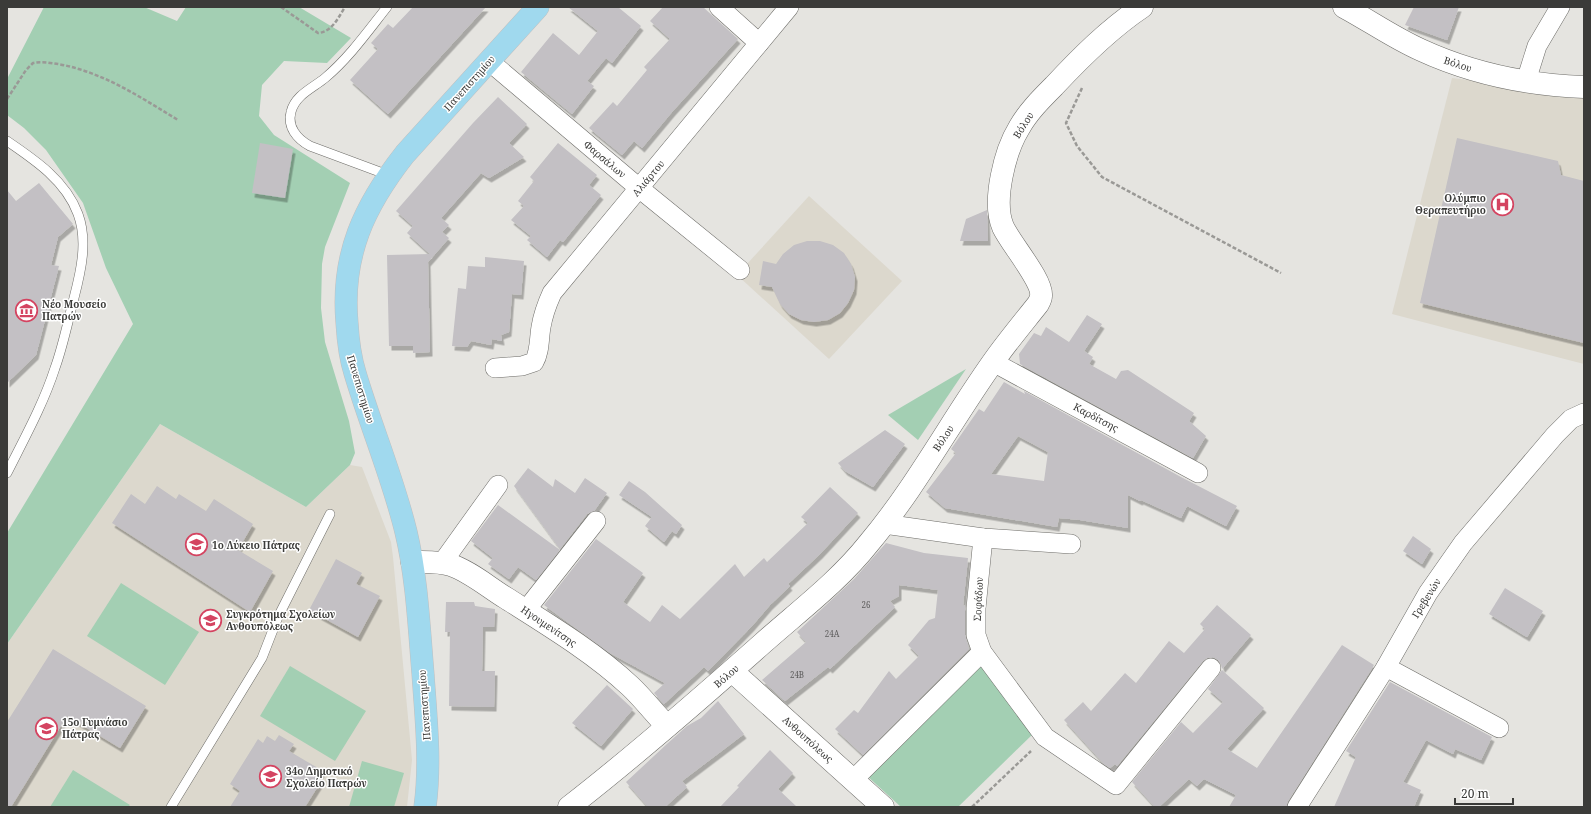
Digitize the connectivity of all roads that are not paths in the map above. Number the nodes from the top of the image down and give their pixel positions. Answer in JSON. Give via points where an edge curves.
{"nodes":[{"id":1,"x":387,"y":7,"type":"edge"},
{"id":2,"x":538,"y":7,"type":"edge"},
{"id":3,"x":719,"y":7,"type":"edge"},
{"id":4,"x":789,"y":7,"type":"edge"},
{"id":5,"x":1142,"y":7,"type":"edge"},
{"id":6,"x":1344,"y":7,"type":"edge"},
{"id":7,"x":1560,"y":7,"type":"edge"},
{"id":8,"x":759,"y":43,"type":"junction"},
{"id":9,"x":489,"y":62,"type":"junction"},
{"id":10,"x":1526,"y":81,"type":"junction"},
{"id":11,"x":1584,"y":87,"type":"edge"},
{"id":12,"x":7,"y":141,"type":"edge"},
{"id":13,"x":388,"y":175,"type":"junction"},
{"id":14,"x":639,"y":188,"type":"junction"},
{"id":15,"x":740,"y":270,"type":"dead end"},
{"id":16,"x":993,"y":362,"type":"junction"},
{"id":17,"x":494,"y":368,"type":"dead end"},
{"id":18,"x":1584,"y":413,"type":"edge"},
{"id":19,"x":1198,"y":472,"type":"dead end"},
{"id":20,"x":7,"y":474,"type":"edge"},
{"id":21,"x":498,"y":485,"type":"dead end"},
{"id":22,"x":330,"y":514,"type":"dead end"},
{"id":23,"x":596,"y":521,"type":"dead end"},
{"id":24,"x":884,"y":524,"type":"junction"},
{"id":25,"x":983,"y":538,"type":"junction"},
{"id":26,"x":1071,"y":544,"type":"dead end"},
{"id":27,"x":412,"y":562,"type":"junction"},
{"id":28,"x":442,"y":563,"type":"junction"},
{"id":29,"x":526,"y":610,"type":"junction"},
{"id":30,"x":982,"y":652,"type":"junction"},
{"id":31,"x":1386,"y":666,"type":"junction"},
{"id":32,"x":1211,"y":668,"type":"dead end"},
{"id":33,"x":732,"y":671,"type":"junction"},
{"id":34,"x":667,"y":726,"type":"junction"},
{"id":35,"x":1499,"y":728,"type":"dead end"},
{"id":36,"x":853,"y":780,"type":"junction"},
{"id":37,"x":171,"y":807,"type":"edge"},
{"id":38,"x":425,"y":807,"type":"edge"},
{"id":39,"x":569,"y":807,"type":"edge"},
{"id":40,"x":883,"y":807,"type":"edge"},
{"id":41,"x":1297,"y":807,"type":"edge"}],
"edges":[{"from":1,"to":13,"type":"lane","via":[[336,67],[296,102],[290,120],[294,132],[301,141]]},
{"from":2,"to":9,"type":"main road","name":"Πανεπιστημίου"},
{"from":3,"to":8,"type":"street"},
{"from":4,"to":8,"type":"street","name":"Αλιάρτου"},
{"from":5,"to":16,"type":"street","name":"Βόλου","via":[[1118,24],[1046,94],[1021,124],[1010,148],[1000,185],[999,214],[1003,227],[1039,284],[1041,296],[1038,304]]},
{"from":6,"to":10,"type":"street","name":"Βόλου","via":[[1409,44],[1442,59]]},
{"from":7,"to":10,"type":"street","via":[[1537,46]]},
{"from":8,"to":14,"type":"street","name":"Αλιάρτου"},
{"from":9,"to":13,"type":"main road","name":"Πανεπιστημίου"},
{"from":9,"to":14,"type":"street","name":"Φαρσάλων"},
{"from":10,"to":11,"type":"street","name":"Βόλου"},
{"from":12,"to":20,"type":"lane","via":[[42,166],[65,191],[78,214],[83,240],[76,288],[55,368],[40,406]]},
{"from":13,"to":27,"type":"main road","name":"Πανεπιστημίου","via":[[372,200],[357,232],[347,272],[345,308],[353,367],[397,497]]},
{"from":14,"to":15,"type":"street","name":"Φαρσάλων"},
{"from":14,"to":17,"type":"street","name":"Αλιάρτου","via":[[552,293],[542,319],[534,362],[522,366]]},
{"from":16,"to":19,"type":"street","name":"Καρδίτσης"},
{"from":16,"to":24,"type":"street","name":"Βόλου"},
{"from":18,"to":31,"type":"street","name":"Γρεβενών","via":[[1571,419],[1555,435],[1463,543],[1428,593]]},
{"from":21,"to":28,"type":"street"},
{"from":22,"to":37,"type":"lane","via":[[278,617],[262,658]]},
{"from":23,"to":29,"type":"street"},
{"from":24,"to":25,"type":"street"},
{"from":24,"to":33,"type":"street","name":"Βόλου","via":[[849,566]]},
{"from":25,"to":26,"type":"street"},
{"from":25,"to":30,"type":"street","name":"Σοφάδων","via":[[976,608],[976,635]]},
{"from":27,"to":28,"type":"street","name":"Ηγουμενίτσης"},
{"from":27,"to":38,"type":"main road","name":"Πανεπιστημίου","via":[[427,740]]},
{"from":28,"to":29,"type":"street","name":"Ηγουμενίτσης","via":[[463,570]]},
{"from":29,"to":34,"type":"street","name":"Ηγουμενίτσης","via":[[586,651],[625,682]]},
{"from":30,"to":32,"type":"street","name":"Σοφάδων","via":[[1045,738],[1116,785]]},
{"from":30,"to":36,"type":"street"},
{"from":31,"to":35,"type":"street"},
{"from":31,"to":41,"type":"street","name":"Γρεβενών"},
{"from":33,"to":34,"type":"street","name":"Βόλου"},
{"from":33,"to":36,"type":"street","name":"Ανθουπόλεως"},
{"from":34,"to":39,"type":"street","name":"Βόλου"},
{"from":36,"to":40,"type":"street","name":"Ανθουπόλεως"}]}
